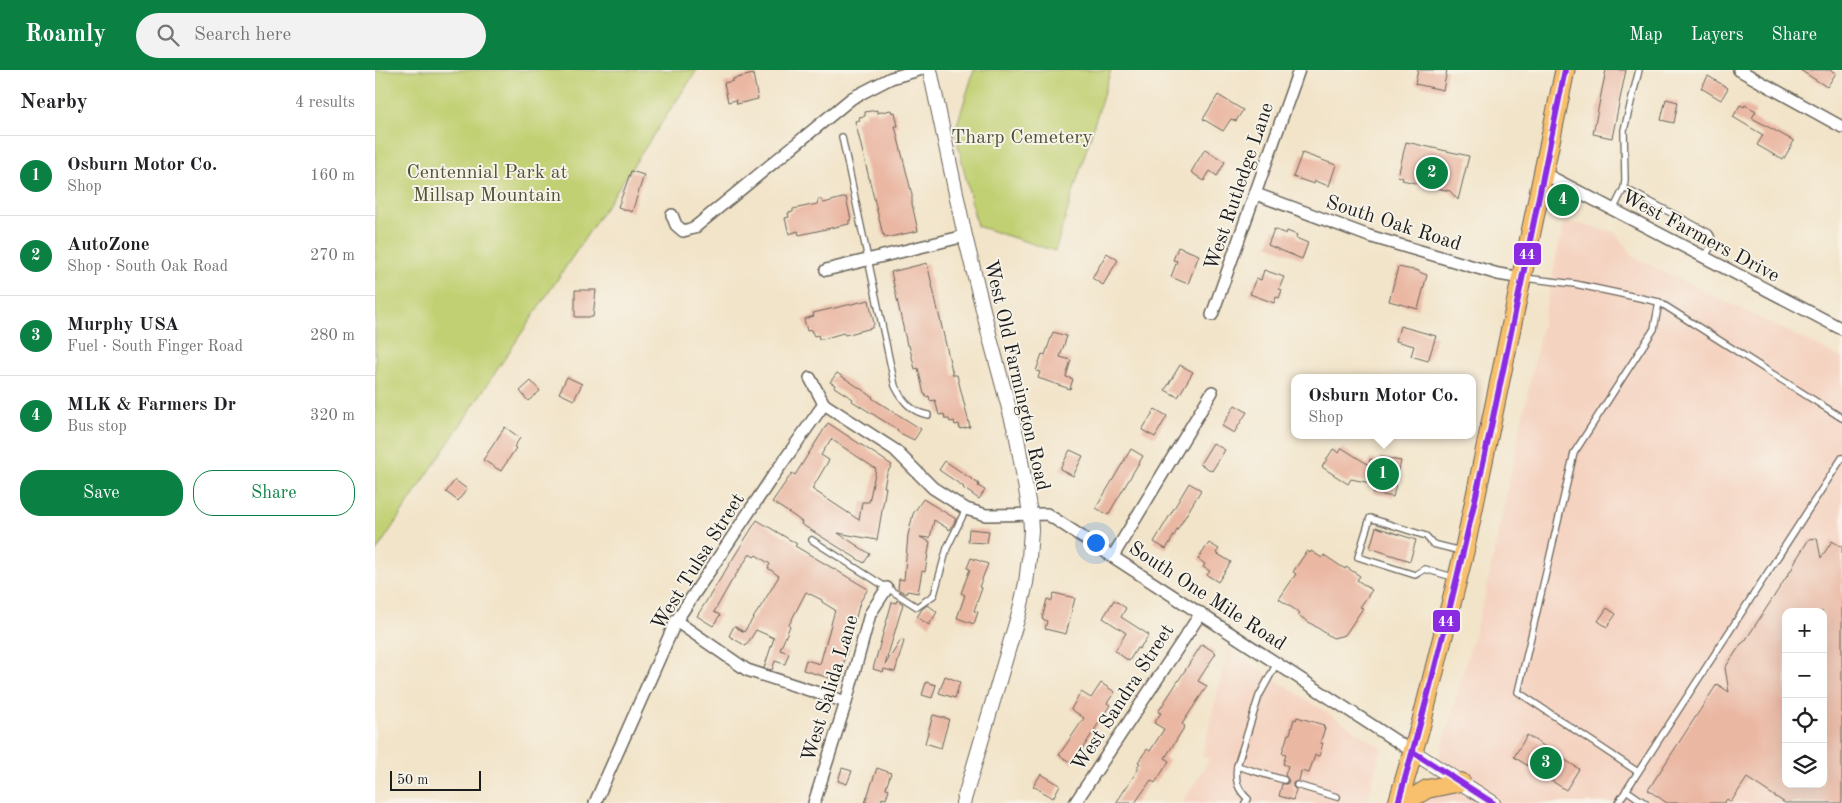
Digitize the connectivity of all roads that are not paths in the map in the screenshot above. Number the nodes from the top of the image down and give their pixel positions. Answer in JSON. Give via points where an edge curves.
{"nodes":[{"id":1,"x":919,"y":70,"type":"edge"},
{"id":2,"x":930,"y":70,"type":"edge"},
{"id":3,"x":1299,"y":70,"type":"edge"},
{"id":4,"x":1565,"y":70,"type":"edge"},
{"id":5,"x":1639,"y":70,"type":"edge"},
{"id":6,"x":1739,"y":70,"type":"edge"},
{"id":7,"x":1842,"y":128,"type":"edge"},
{"id":8,"x":842,"y":137,"type":"dead end"},
{"id":9,"x":1543,"y":173,"type":"junction"},
{"id":10,"x":1624,"y":188,"type":"junction"},
{"id":11,"x":1255,"y":194,"type":"junction"},
{"id":12,"x":1613,"y":210,"type":"junction"},
{"id":13,"x":672,"y":215,"type":"dead end"},
{"id":14,"x":965,"y":236,"type":"junction"},
{"id":15,"x":1705,"y":257,"type":"junction"},
{"id":16,"x":869,"y":260,"type":"junction"},
{"id":17,"x":826,"y":270,"type":"dead end"},
{"id":18,"x":1522,"y":278,"type":"junction"},
{"id":19,"x":1659,"y":302,"type":"junction"},
{"id":20,"x":1212,"y":315,"type":"dead end"},
{"id":21,"x":1842,"y":329,"type":"edge"},
{"id":22,"x":810,"y":378,"type":"dead end"},
{"id":23,"x":1212,"y":392,"type":"dead end"},
{"id":24,"x":824,"y":404,"type":"junction"},
{"id":25,"x":928,"y":415,"type":"dead end"},
{"id":26,"x":1842,"y":418,"type":"edge"},
{"id":27,"x":1841,"y":461,"type":"edge"},
{"id":28,"x":966,"y":509,"type":"junction"},
{"id":29,"x":1030,"y":513,"type":"junction"},
{"id":30,"x":812,"y":540,"type":"dead end"},
{"id":31,"x":1464,"y":552,"type":"junction"},
{"id":32,"x":1113,"y":556,"type":"junction"},
{"id":33,"x":1458,"y":579,"type":"junction"},
{"id":34,"x":887,"y":588,"type":"junction"},
{"id":35,"x":1201,"y":612,"type":"junction"},
{"id":36,"x":676,"y":621,"type":"junction"},
{"id":37,"x":1277,"y":663,"type":"junction"},
{"id":38,"x":846,"y":702,"type":"junction"},
{"id":39,"x":1413,"y":752,"type":"junction"},
{"id":40,"x":1237,"y":766,"type":"junction"},
{"id":41,"x":1638,"y":772,"type":"junction"},
{"id":42,"x":1284,"y":780,"type":"dead end"},
{"id":43,"x":1461,"y":782,"type":"junction"},
{"id":44,"x":1297,"y":785,"type":"dead end"},
{"id":45,"x":1626,"y":790,"type":"junction"},
{"id":46,"x":1337,"y":798,"type":"dead end"},
{"id":47,"x":595,"y":803,"type":"edge"},
{"id":48,"x":814,"y":803,"type":"edge"},
{"id":49,"x":963,"y":803,"type":"edge"},
{"id":50,"x":1075,"y":803,"type":"edge"},
{"id":51,"x":1245,"y":803,"type":"edge"},
{"id":52,"x":1398,"y":803,"type":"edge"},
{"id":53,"x":1404,"y":803,"type":"edge"},
{"id":54,"x":1493,"y":803,"type":"edge"},
{"id":55,"x":1618,"y":803,"type":"edge"},
{"id":56,"x":1645,"y":803,"type":"edge"}],
"edges":[{"from":1,"to":13,"type":"street","via":[[891,78],[852,98],[694,228],[683,231]]},
{"from":2,"to":14,"type":"street","name":"West Old Farmington Road"},
{"from":3,"to":11,"type":"street","name":"West Rutledge Lane"},
{"from":4,"to":9,"type":"highway"},
{"from":5,"to":10,"type":"lane","via":[[1625,130]]},
{"from":6,"to":7,"type":"street"},
{"from":8,"to":16,"type":"lane"},
{"from":9,"to":12,"type":"street","name":"West Farmers Drive"},
{"from":9,"to":18,"type":"highway"},
{"from":10,"to":12,"type":"lane"},
{"from":10,"to":15,"type":"lane","via":[[1709,233],[1713,242]]},
{"from":11,"to":18,"type":"street","name":"South Oak Road","via":[[1369,236]]},
{"from":11,"to":20,"type":"street","name":"West Rutledge Lane"},
{"from":12,"to":15,"type":"street","name":"West Farmers Drive"},
{"from":14,"to":16,"type":"street"},
{"from":14,"to":29,"type":"street","name":"West Old Farmington Road","via":[[1017,438]]},
{"from":15,"to":21,"type":"street","name":"West Farmers Drive"},
{"from":16,"to":17,"type":"street"},
{"from":16,"to":25,"type":"lane","via":[[895,386],[907,405]]},
{"from":18,"to":19,"type":"lane","via":[[1575,284]]},
{"from":18,"to":31,"type":"highway"},
{"from":19,"to":26,"type":"lane"},
{"from":19,"to":41,"type":"lane","via":[[1654,329],[1574,453],[1518,692]]},
{"from":22,"to":24,"type":"street","name":"South One Mile Road"},
{"from":23,"to":32,"type":"street"},
{"from":24,"to":28,"type":"street","name":"South One Mile Road","via":[[895,450],[933,488]]},
{"from":24,"to":36,"type":"street","name":"West Tulsa Street"},
{"from":27,"to":41,"type":"lane"},
{"from":28,"to":29,"type":"street","name":"South One Mile Road","via":[[986,515]]},
{"from":28,"to":34,"type":"lane","via":[[947,548],[934,595],[917,606]]},
{"from":29,"to":32,"type":"street","name":"South One Mile Road","via":[[1047,514]]},
{"from":29,"to":49,"type":"street","name":"West Old Farmington Road","via":[[1026,583]]},
{"from":30,"to":34,"type":"lane"},
{"from":31,"to":33,"type":"highway"},
{"from":31,"to":33,"type":"lane","via":[[1433,544],[1426,536],[1370,518],[1358,557],[1415,575],[1425,568]]},
{"from":32,"to":35,"type":"street","name":"South One Mile Road"},
{"from":33,"to":39,"type":"highway"},
{"from":34,"to":38,"type":"street","name":"West Salida Lane","via":[[870,614]]},
{"from":35,"to":37,"type":"street","name":"South One Mile Road"},
{"from":35,"to":50,"type":"street","name":"West Sandra Street"},
{"from":36,"to":38,"type":"street","via":[[747,670]]},
{"from":36,"to":47,"type":"street","name":"West Tulsa Street"},
{"from":37,"to":39,"type":"street","name":"South One Mile Road"},
{"from":37,"to":40,"type":"lane","via":[[1259,696]]},
{"from":38,"to":48,"type":"street","name":"West Salida Lane"},
{"from":39,"to":43,"type":"street"},
{"from":39,"to":52,"type":"highway"},
{"from":40,"to":42,"type":"lane"},
{"from":40,"to":51,"type":"lane","via":[[1235,776],[1241,793],[1248,799]]},
{"from":41,"to":45,"type":"lane"},
{"from":43,"to":53,"type":"main road","via":[[1427,789]]},
{"from":43,"to":54,"type":"street"},
{"from":44,"to":46,"type":"lane"},
{"from":45,"to":55,"type":"lane"},
{"from":45,"to":56,"type":"lane"}]}
